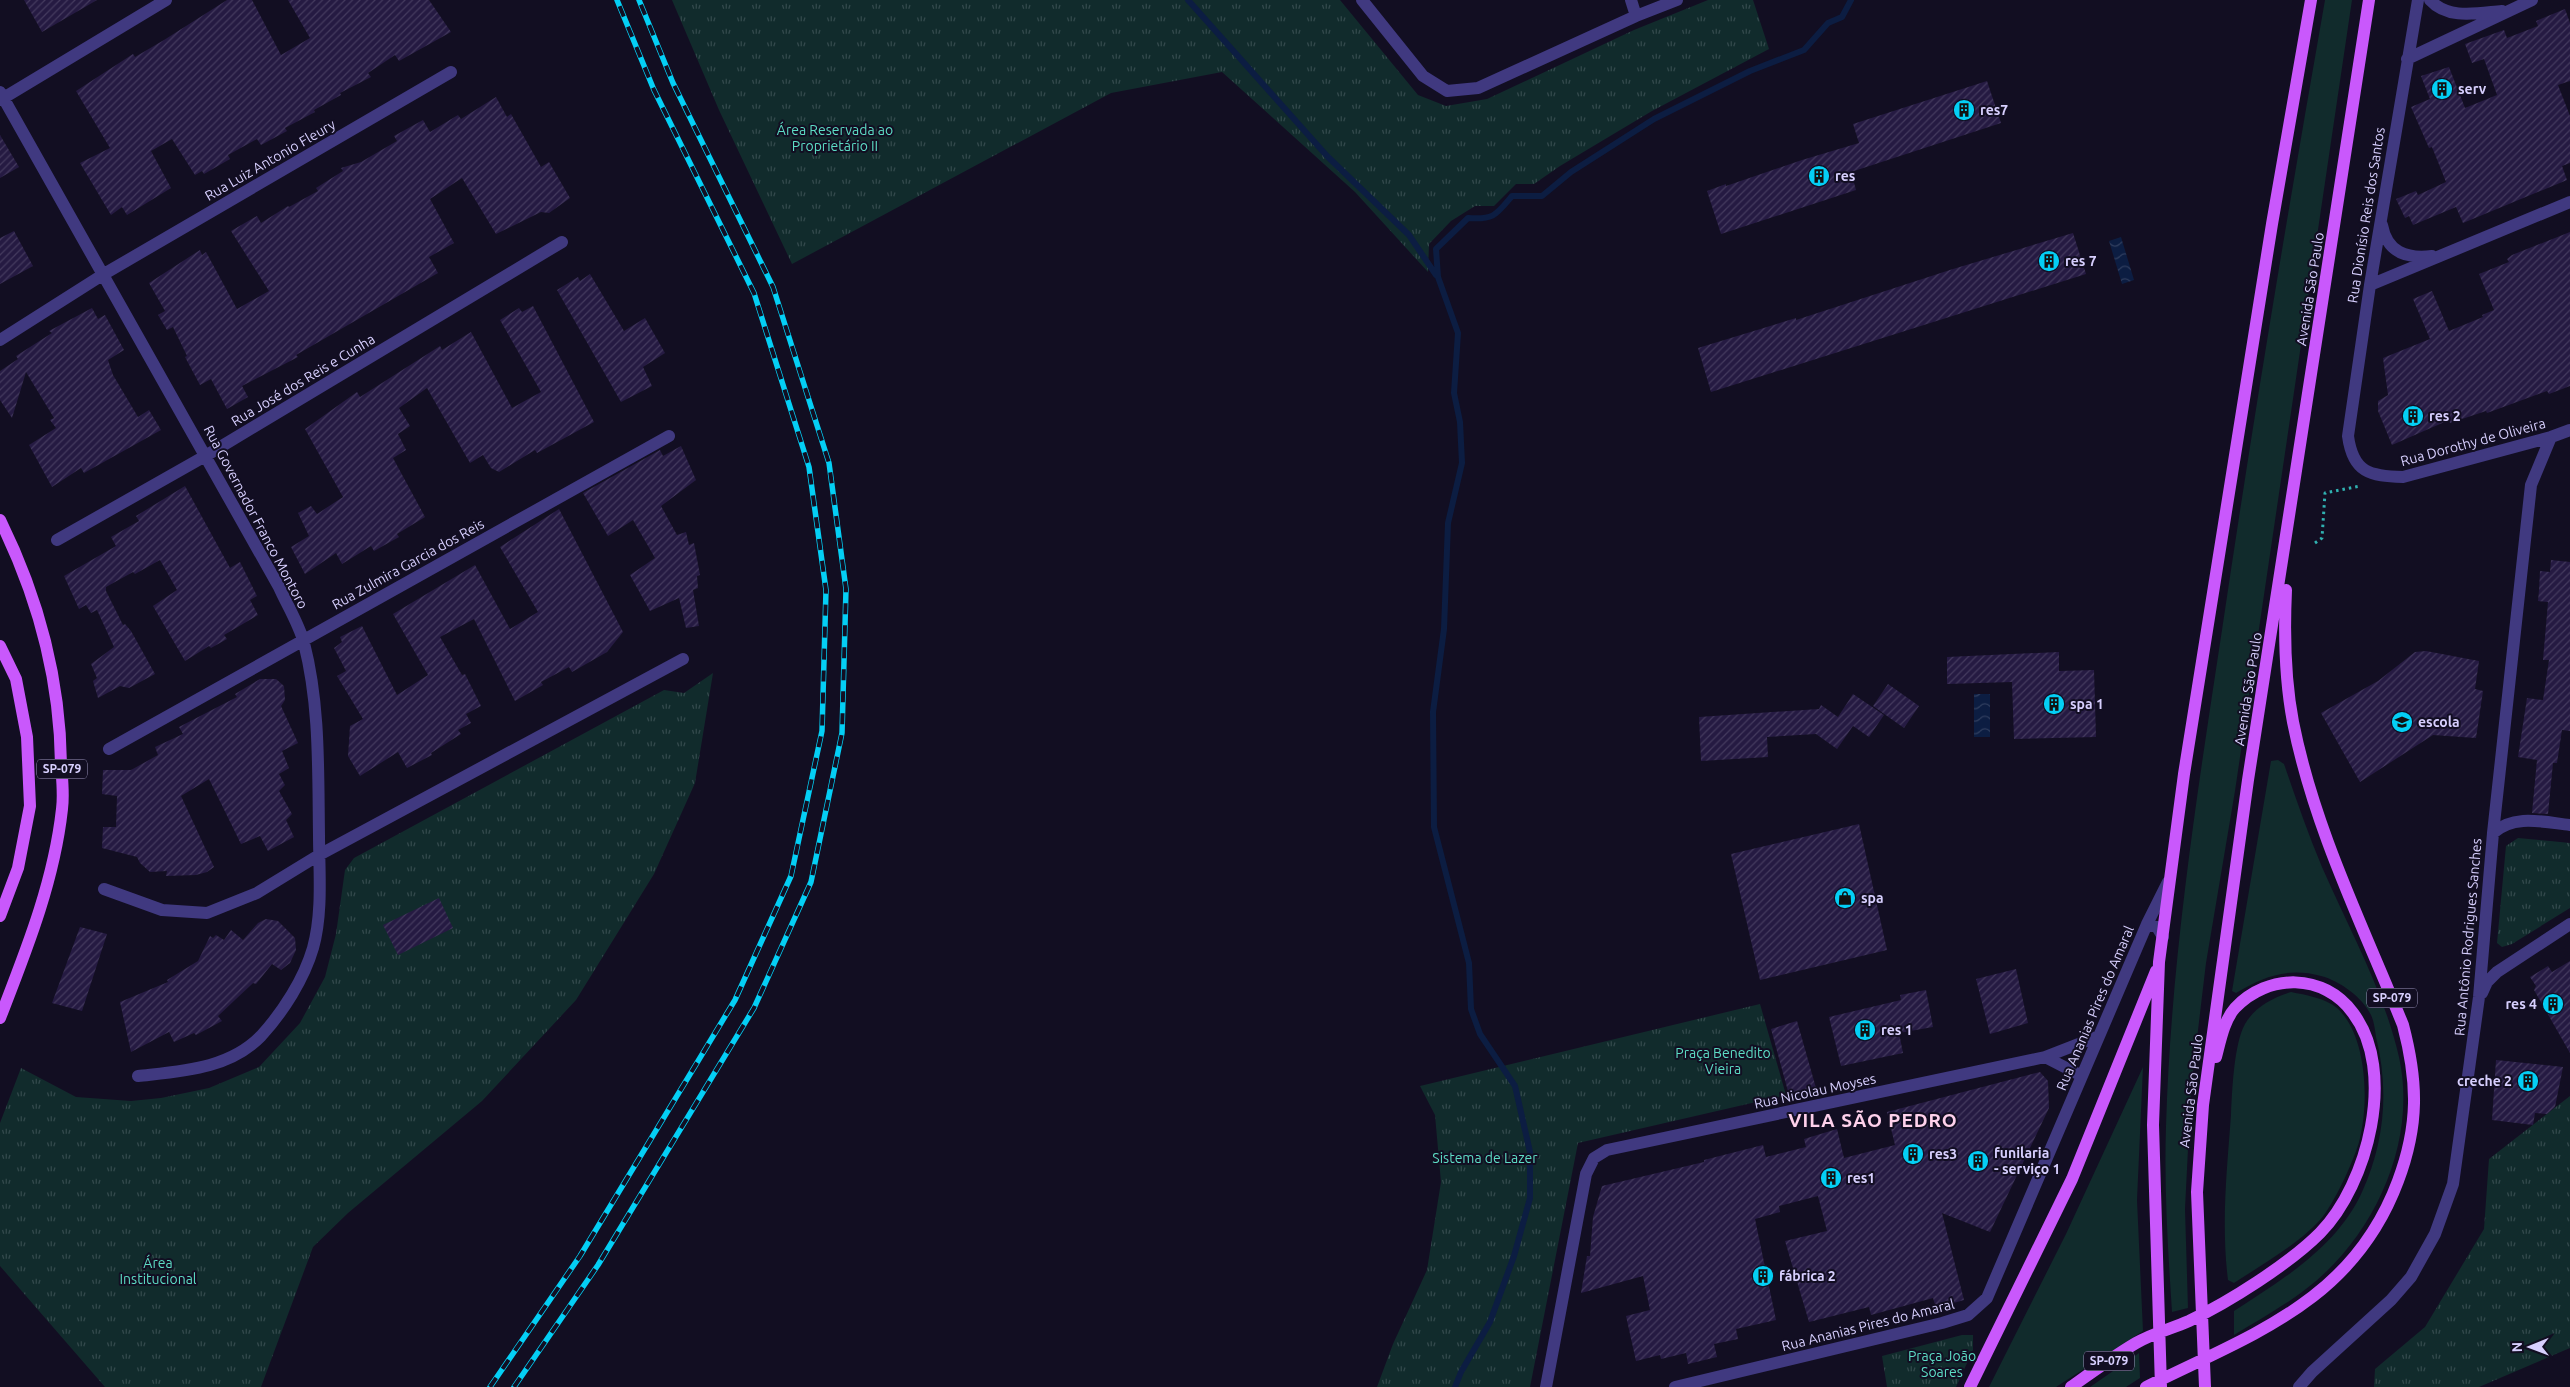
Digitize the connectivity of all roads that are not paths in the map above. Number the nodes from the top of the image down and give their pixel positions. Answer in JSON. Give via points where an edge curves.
{"nodes":[{"id":1,"x":166,"y":0,"type":"edge"},
{"id":2,"x":1362,"y":0,"type":"edge"},
{"id":3,"x":1631,"y":0,"type":"edge"},
{"id":4,"x":1677,"y":0,"type":"edge"},
{"id":5,"x":2311,"y":0,"type":"edge"},
{"id":6,"x":2369,"y":0,"type":"edge"},
{"id":7,"x":2418,"y":0,"type":"edge"},
{"id":8,"x":2430,"y":0,"type":"edge"},
{"id":9,"x":2532,"y":0,"type":"edge"},
{"id":10,"x":2509,"y":10,"type":"junction"},
{"id":11,"x":1636,"y":16,"type":"junction"},
{"id":12,"x":2407,"y":59,"type":"junction"},
{"id":13,"x":451,"y":72,"type":"dead end"},
{"id":14,"x":1,"y":97,"type":"edge"},
{"id":15,"x":2570,"y":202,"type":"edge"},
{"id":16,"x":2381,"y":219,"type":"junction"},
{"id":17,"x":562,"y":242,"type":"dead end"},
{"id":18,"x":2444,"y":254,"type":"junction"},
{"id":19,"x":104,"y":274,"type":"junction"},
{"id":20,"x":2370,"y":285,"type":"junction"},
{"id":21,"x":0,"y":340,"type":"edge"},
{"id":22,"x":2570,"y":430,"type":"edge"},
{"id":23,"x":669,"y":436,"type":"dead end"},
{"id":24,"x":2348,"y":436,"type":"joint"},
{"id":25,"x":2551,"y":437,"type":"junction"},
{"id":26,"x":207,"y":455,"type":"junction"},
{"id":27,"x":0,"y":520,"type":"edge"},
{"id":28,"x":2287,"y":537,"type":"junction"},
{"id":29,"x":57,"y":540,"type":"dead end"},
{"id":30,"x":303,"y":640,"type":"junction"},
{"id":31,"x":0,"y":646,"type":"edge"},
{"id":32,"x":683,"y":659,"type":"dead end"},
{"id":33,"x":109,"y":749,"type":"dead end"},
{"id":34,"x":2570,"y":825,"type":"edge"},
{"id":35,"x":2493,"y":833,"type":"junction"},
{"id":36,"x":319,"y":855,"type":"junction"},
{"id":37,"x":2171,"y":877,"type":"junction"},
{"id":38,"x":104,"y":889,"type":"dead end"},
{"id":39,"x":0,"y":916,"type":"edge"},
{"id":40,"x":2147,"y":924,"type":"junction"},
{"id":41,"x":2570,"y":924,"type":"edge"},
{"id":42,"x":2163,"y":938,"type":"junction"},
{"id":43,"x":2159,"y":962,"type":"junction"},
{"id":44,"x":2479,"y":997,"type":"junction"},
{"id":45,"x":0,"y":1018,"type":"edge"},
{"id":46,"x":2099,"y":1036,"type":"junction"},
{"id":47,"x":2045,"y":1057,"type":"junction"},
{"id":48,"x":138,"y":1076,"type":"dead end"},
{"id":49,"x":2082,"y":1076,"type":"junction"},
{"id":50,"x":2203,"y":1106,"type":"junction"},
{"id":51,"x":2205,"y":1383,"type":"edge"},
{"id":52,"x":1546,"y":1387,"type":"edge"},
{"id":53,"x":1675,"y":1387,"type":"edge"},
{"id":54,"x":1970,"y":1387,"type":"edge"},
{"id":55,"x":2070,"y":1387,"type":"edge"},
{"id":56,"x":2146,"y":1387,"type":"edge"},
{"id":57,"x":2161,"y":1387,"type":"edge"},
{"id":58,"x":2299,"y":1387,"type":"edge"}],
"edges":[{"from":1,"to":14,"type":"street"},
{"from":2,"to":11,"type":"street","via":[[1423,76],[1447,91],[1478,88]]},
{"from":3,"to":11,"type":"street"},
{"from":4,"to":11,"type":"street"},
{"from":5,"to":37,"type":"main road","via":[[2264,272],[2184,774]]},
{"from":6,"to":28,"type":"main road","name":"Avenida São Paulo"},
{"from":7,"to":12,"type":"street","name":"Rua Dionísio Reis dos Santos"},
{"from":8,"to":10,"type":"street","via":[[2448,12],[2461,14]]},
{"from":9,"to":10,"type":"street"},
{"from":10,"to":12,"type":"street"},
{"from":12,"to":16,"type":"street","name":"Rua Dionísio Reis dos Santos"},
{"from":13,"to":19,"type":"street","name":"Rua Luiz Antonio Fleury"},
{"from":14,"to":19,"type":"street","name":"Rua Governador Franco Montoro"},
{"from":15,"to":18,"type":"street"},
{"from":16,"to":18,"type":"street","via":[[2384,236],[2392,248],[2406,255],[2421,257]]},
{"from":16,"to":20,"type":"street","name":"Rua Dionísio Reis dos Santos"},
{"from":17,"to":26,"type":"street","name":"Rua José dos Reis e Cunha"},
{"from":18,"to":20,"type":"street"},
{"from":19,"to":21,"type":"street","name":"Rua Luiz Antonio Fleury"},
{"from":19,"to":26,"type":"street","name":"Rua Governador Franco Montoro"},
{"from":20,"to":24,"type":"street","name":"Rua Dionísio Reis dos Santos"},
{"from":22,"to":25,"type":"street","name":"Rua Dorothy de Oliveira"},
{"from":23,"to":30,"type":"street","name":"Rua Zulmira Garcia dos Reis"},
{"from":24,"to":25,"type":"street","name":"Rua Dorothy de Oliveira","via":[[2350,454],[2360,468],[2379,476],[2403,477]]},
{"from":25,"to":35,"type":"street","name":"Rua Antônio Rodrigues Sanches","via":[[2531,485]]},
{"from":26,"to":29,"type":"street","name":"Rua José dos Reis e Cunha"},
{"from":26,"to":30,"type":"street","name":"Rua Governador Franco Montoro","via":[[279,587]]},
{"from":27,"to":45,"type":"main road","number":"SP-079","via":[[32,598],[52,663],[61,732],[62,808],[47,886],[32,937]]},
{"from":28,"to":50,"type":"main road","name":"Avenida São Paulo","via":[[2247,790]]},
{"from":28,"to":56,"type":"main road","number":"SP-079","via":[[2287,666],[2296,735],[2317,815],[2403,1025],[2412,1057],[2416,1090],[2414,1127],[2387,1210],[2366,1244],[2337,1277],[2291,1313],[2227,1349]]},
{"from":30,"to":33,"type":"street","name":"Rua Zulmira Garcia dos Reis"},
{"from":30,"to":36,"type":"street","name":"Rua Governador Franco Montoro","via":[[314,687]]},
{"from":31,"to":39,"type":"main road","number":"SP-079","via":[[16,679],[27,737],[30,806],[18,868]]},
{"from":32,"to":36,"type":"street"},
{"from":34,"to":35,"type":"street","via":[[2513,822],[2502,825]]},
{"from":35,"to":44,"type":"street","name":"Rua Antônio Rodrigues Sanches"},
{"from":36,"to":38,"type":"street","via":[[257,893],[207,913],[162,910]]},
{"from":36,"to":48,"type":"street","name":"Rua Governador Franco Montoro","via":[[319,903],[313,948],[294,992],[261,1036],[232,1057],[197,1070]]},
{"from":37,"to":40,"type":"street","name":"Rua Ananias Pires do Amaral"},
{"from":37,"to":42,"type":"main road"},
{"from":40,"to":42,"type":"street","name":"Rua Ananias Pires do Amaral","via":[[2157,927]]},
{"from":40,"to":46,"type":"street","name":"Rua Ananias Pires do Amaral"},
{"from":41,"to":44,"type":"street","via":[[2497,972]]},
{"from":42,"to":43,"type":"main road"},
{"from":43,"to":54,"type":"main road","via":[[2072,1179]]},
{"from":43,"to":57,"type":"main road","via":[[2153,1125]]},
{"from":44,"to":58,"type":"street","name":"Rua Antônio Rodrigues Sanches","via":[[2453,1184],[2435,1234],[2411,1277],[2391,1300]]},
{"from":46,"to":47,"type":"street","name":"Rua Nicolau Moyses"},
{"from":46,"to":49,"type":"street","name":"Rua Ananias Pires do Amaral"},
{"from":47,"to":49,"type":"street"},
{"from":47,"to":52,"type":"street","name":"Rua Nicolau Moyses","via":[[1607,1150],[1594,1158],[1586,1174]]},
{"from":49,"to":53,"type":"street","name":"Rua Ananias Pires do Amaral","via":[[1987,1298],[1968,1315]]},
{"from":50,"to":51,"type":"main road","name":"Avenida São Paulo","via":[[2197,1192]]},
{"from":50,"to":55,"type":"main road","number":"SP-079","via":[[2223,1032],[2234,1010],[2268,986],[2289,980],[2329,991],[2352,1012],[2366,1034],[2372,1062],[2374,1102],[2370,1140],[2357,1177],[2321,1232],[2286,1262],[2222,1302],[2188,1321],[2147,1337]]}]}
